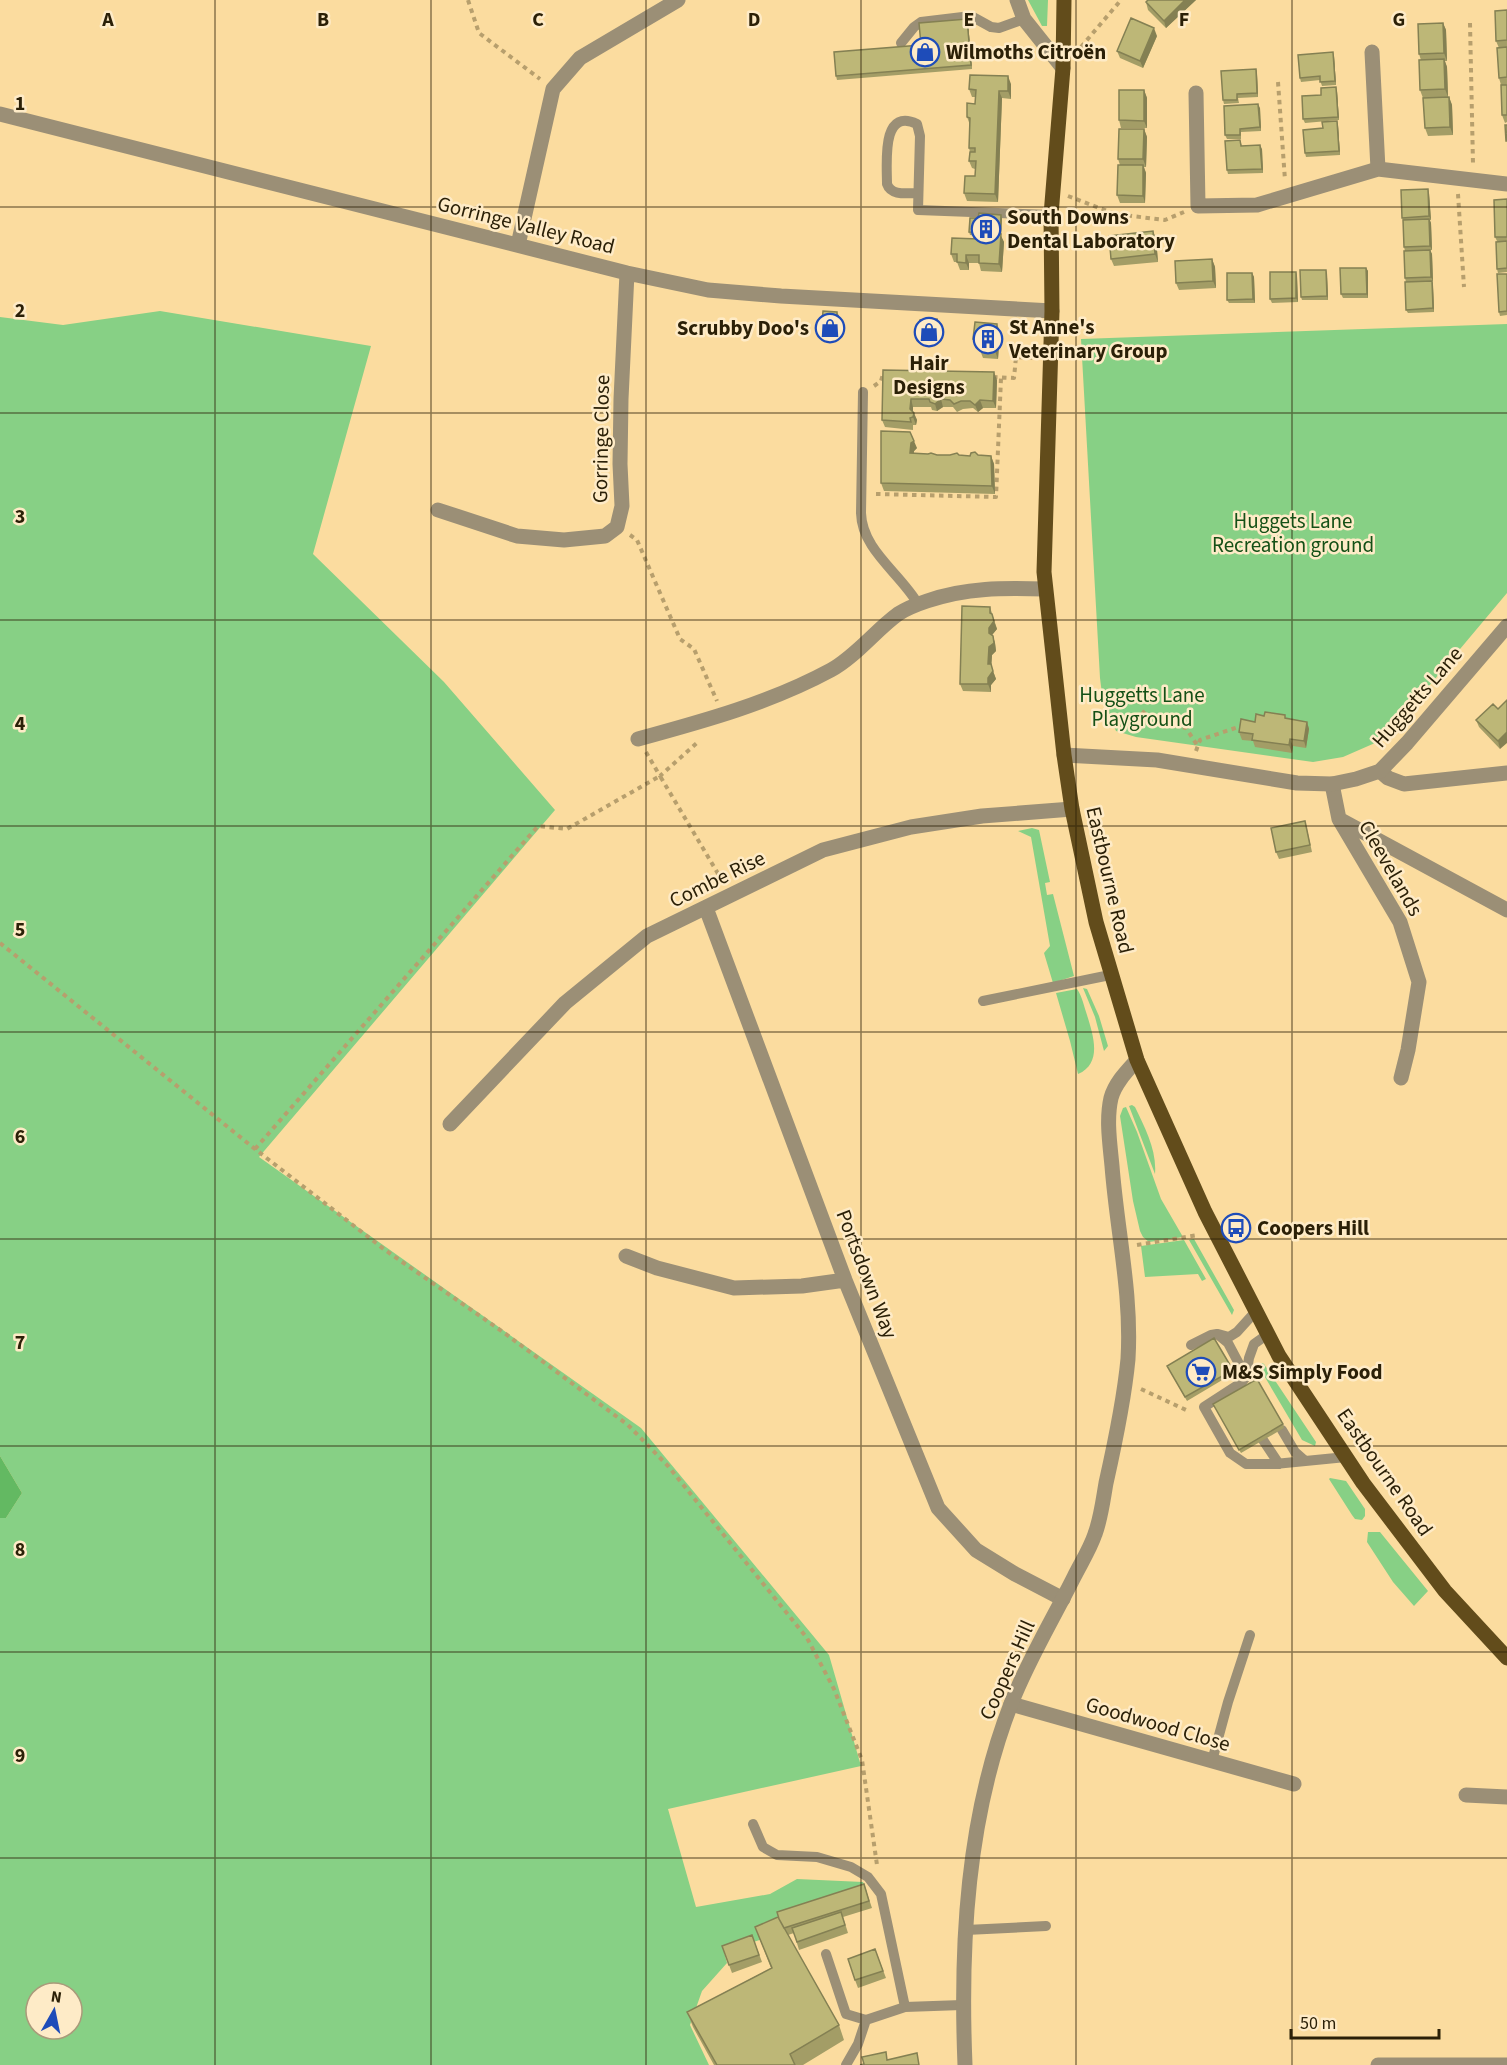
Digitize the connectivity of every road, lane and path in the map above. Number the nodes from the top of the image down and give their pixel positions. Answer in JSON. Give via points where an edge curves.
{"nodes":[{"id":1,"x":468,"y":0,"type":"edge"},
{"id":2,"x":678,"y":0,"type":"edge"},
{"id":3,"x":1017,"y":0,"type":"edge"},
{"id":4,"x":1064,"y":0,"type":"edge"},
{"id":5,"x":1121,"y":0,"type":"edge"},
{"id":6,"x":1024,"y":19,"type":"junction"},
{"id":7,"x":1470,"y":23,"type":"dead end"},
{"id":8,"x":901,"y":43,"type":"dead end"},
{"id":9,"x":1372,"y":52,"type":"dead end"},
{"id":10,"x":1063,"y":68,"type":"junction"},
{"id":11,"x":1278,"y":82,"type":"dead end"},
{"id":12,"x":553,"y":89,"type":"junction"},
{"id":13,"x":1196,"y":93,"type":"dead end"},
{"id":14,"x":0,"y":114,"type":"edge"},
{"id":15,"x":1378,"y":169,"type":"junction"},
{"id":16,"x":1457,"y":178,"type":"junction"},
{"id":17,"x":1473,"y":180,"type":"junction"},
{"id":18,"x":1507,"y":184,"type":"edge"},
{"id":19,"x":1053,"y":191,"type":"junction"},
{"id":20,"x":918,"y":193,"type":"junction"},
{"id":21,"x":1287,"y":196,"type":"junction"},
{"id":22,"x":1198,"y":206,"type":"junction"},
{"id":23,"x":1051,"y":215,"type":"junction"},
{"id":24,"x":518,"y":245,"type":"junction"},
{"id":25,"x":627,"y":273,"type":"junction"},
{"id":26,"x":1464,"y":287,"type":"dead end"},
{"id":27,"x":1052,"y":311,"type":"junction"},
{"id":28,"x":1050,"y":359,"type":"junction"},
{"id":29,"x":893,"y":374,"type":"edge"},
{"id":30,"x":987,"y":377,"type":"edge"},
{"id":31,"x":1001,"y":378,"type":"junction"},
{"id":32,"x":863,"y":392,"type":"joint"},
{"id":33,"x":861,"y":494,"type":"junction"},
{"id":34,"x":438,"y":510,"type":"dead end"},
{"id":35,"x":617,"y":527,"type":"junction"},
{"id":36,"x":1045,"y":589,"type":"junction"},
{"id":37,"x":918,"y":604,"type":"junction"},
{"id":38,"x":1507,"y":626,"type":"edge"},
{"id":39,"x":1142,"y":711,"type":"dead end"},
{"id":40,"x":724,"y":715,"type":"junction"},
{"id":41,"x":1252,"y":722,"type":"edge"},
{"id":42,"x":638,"y":739,"type":"joint"},
{"id":43,"x":700,"y":739,"type":"dead end"},
{"id":44,"x":1064,"y":755,"type":"junction"},
{"id":45,"x":1380,"y":771,"type":"junction"},
{"id":46,"x":1507,"y":772,"type":"edge"},
{"id":47,"x":660,"y":776,"type":"junction"},
{"id":48,"x":1332,"y":784,"type":"junction"},
{"id":49,"x":1072,"y":809,"type":"junction"},
{"id":50,"x":1339,"y":819,"type":"junction"},
{"id":51,"x":731,"y":894,"type":"junction"},
{"id":52,"x":706,"y":908,"type":"junction"},
{"id":53,"x":1507,"y":910,"type":"edge"},
{"id":54,"x":0,"y":943,"type":"edge"},
{"id":55,"x":1110,"y":975,"type":"junction"},
{"id":56,"x":983,"y":1000,"type":"dead end"},
{"id":57,"x":1137,"y":1060,"type":"junction"},
{"id":58,"x":1401,"y":1078,"type":"dead end"},
{"id":59,"x":450,"y":1124,"type":"dead end"},
{"id":60,"x":255,"y":1149,"type":"junction"},
{"id":61,"x":1216,"y":1233,"type":"junction"},
{"id":62,"x":1122,"y":1248,"type":"junction"},
{"id":63,"x":626,"y":1256,"type":"dead end"},
{"id":64,"x":845,"y":1280,"type":"junction"},
{"id":65,"x":1256,"y":1311,"type":"junction"},
{"id":66,"x":1217,"y":1334,"type":"junction"},
{"id":67,"x":1268,"y":1334,"type":"junction"},
{"id":68,"x":1191,"y":1345,"type":"dead end"},
{"id":69,"x":1247,"y":1373,"type":"junction"},
{"id":70,"x":1256,"y":1385,"type":"edge"},
{"id":71,"x":1144,"y":1390,"type":"dead end"},
{"id":72,"x":1186,"y":1410,"type":"dead end"},
{"id":73,"x":1281,"y":1430,"type":"edge"},
{"id":74,"x":1263,"y":1440,"type":"edge"},
{"id":75,"x":1346,"y":1457,"type":"junction"},
{"id":76,"x":1304,"y":1461,"type":"junction"},
{"id":77,"x":1279,"y":1464,"type":"junction"},
{"id":78,"x":1063,"y":1599,"type":"junction"},
{"id":79,"x":1250,"y":1635,"type":"dead end"},
{"id":80,"x":1507,"y":1658,"type":"edge"},
{"id":81,"x":1011,"y":1704,"type":"junction"},
{"id":82,"x":1212,"y":1761,"type":"junction"},
{"id":83,"x":1294,"y":1784,"type":"dead end"},
{"id":84,"x":1467,"y":1795,"type":"dead end"},
{"id":85,"x":1507,"y":1797,"type":"edge"},
{"id":86,"x":753,"y":1824,"type":"dead end"},
{"id":87,"x":881,"y":1894,"type":"junction"},
{"id":88,"x":1046,"y":1926,"type":"dead end"},
{"id":89,"x":966,"y":1930,"type":"junction"},
{"id":90,"x":825,"y":1954,"type":"dead end"},
{"id":91,"x":962,"y":2005,"type":"junction"},
{"id":92,"x":905,"y":2007,"type":"junction"},
{"id":93,"x":866,"y":2020,"type":"junction"},
{"id":94,"x":846,"y":2065,"type":"edge"},
{"id":95,"x":965,"y":2065,"type":"edge"},
{"id":96,"x":1378,"y":2065,"type":"edge"},
{"id":97,"x":1507,"y":2065,"type":"edge"}],
"edges":[{"from":1,"to":12,"type":"path","via":[[479,33]]},
{"from":2,"to":12,"type":"street","via":[[580,58]]},
{"from":3,"to":6,"type":"street"},
{"from":4,"to":10,"type":"main road","name":"Eastbourne Road"},
{"from":5,"to":10,"type":"path"},
{"from":6,"to":8,"type":"lane","via":[[999,28],[971,16],[921,22]]},
{"from":6,"to":10,"type":"street"},
{"from":7,"to":17,"type":"path"},
{"from":9,"to":15,"type":"street"},
{"from":10,"to":19,"type":"main road","name":"Eastbourne Road"},
{"from":11,"to":21,"type":"path"},
{"from":12,"to":24,"type":"street"},
{"from":13,"to":22,"type":"street"},
{"from":14,"to":24,"type":"street","name":"Gorringe Valley Road"},
{"from":15,"to":16,"type":"street"},
{"from":15,"to":21,"type":"street"},
{"from":16,"to":17,"type":"street"},
{"from":16,"to":26,"type":"path"},
{"from":17,"to":18,"type":"street"},
{"from":19,"to":22,"type":"path","via":[[1115,214],[1165,220]]},
{"from":19,"to":23,"type":"main road","name":"Eastbourne Road"},
{"from":20,"to":20,"type":"lane","via":[[920,136],[917,124],[908,120],[897,123],[890,132],[887,183],[894,192]]},
{"from":20,"to":23,"type":"lane","via":[[918,210]]},
{"from":21,"to":22,"type":"street","via":[[1257,205]]},
{"from":23,"to":27,"type":"main road","name":"Eastbourne Road"},
{"from":24,"to":25,"type":"street","name":"Gorringe Valley Road"},
{"from":25,"to":27,"type":"street","name":"Gorringe Valley Road","via":[[708,290]]},
{"from":25,"to":35,"type":"street","name":"Gorringe Close","via":[[621,399],[622,506]]},
{"from":27,"to":28,"type":"main road","name":"Eastbourne Road"},
{"from":28,"to":31,"type":"path","via":[[1016,357],[1014,378]]},
{"from":28,"to":36,"type":"main road","name":"Eastbourne Road"},
{"from":29,"to":32,"type":"path","via":[[883,374],[881,381]]},
{"from":30,"to":31,"type":"path"},
{"from":31,"to":33,"type":"path","via":[[996,497]]},
{"from":32,"to":33,"type":"lane"},
{"from":33,"to":37,"type":"lane","via":[[863,531]]},
{"from":34,"to":35,"type":"street","name":"Gorringe Close","via":[[517,536],[564,540],[605,536]]},
{"from":35,"to":40,"type":"path","via":[[637,540],[681,639],[694,649]]},
{"from":36,"to":37,"type":"street","via":[[970,590]]},
{"from":36,"to":44,"type":"main road","name":"Eastbourne Road"},
{"from":37,"to":40,"type":"street","via":[[900,612],[835,668],[792,690]]},
{"from":38,"to":45,"type":"street","name":"Huggetts Lane"},
{"from":39,"to":41,"type":"path","via":[[1151,719],[1186,728],[1197,745],[1200,740]]},
{"from":40,"to":42,"type":"street"},
{"from":42,"to":47,"type":"path"},
{"from":43,"to":47,"type":"path"},
{"from":44,"to":48,"type":"street","name":"Huggetts Lane","via":[[1157,760],[1298,783]]},
{"from":44,"to":49,"type":"main road","name":"Eastbourne Road"},
{"from":45,"to":46,"type":"street","via":[[1404,784]]},
{"from":45,"to":48,"type":"street","name":"Huggetts Lane"},
{"from":47,"to":51,"type":"path"},
{"from":47,"to":60,"type":"path","via":[[567,829],[538,826]]},
{"from":48,"to":50,"type":"street","name":"Cleevelands"},
{"from":49,"to":51,"type":"street","name":"Combe Rise","via":[[982,816],[911,827],[823,850]]},
{"from":49,"to":55,"type":"main road","name":"Eastbourne Road"},
{"from":50,"to":53,"type":"street"},
{"from":50,"to":58,"type":"street","name":"Cleevelands","via":[[1400,922],[1419,982]]},
{"from":51,"to":52,"type":"street","name":"Combe Rise"},
{"from":52,"to":59,"type":"street","name":"Combe Rise","via":[[647,936],[565,1003]]},
{"from":52,"to":64,"type":"street","name":"Portsdown Way"},
{"from":54,"to":60,"type":"path"},
{"from":55,"to":56,"type":"lane"},
{"from":55,"to":57,"type":"main road","name":"Eastbourne Road"},
{"from":57,"to":61,"type":"main road","name":"Eastbourne Road"},
{"from":57,"to":62,"type":"street","name":"Coopers Hill","via":[[1114,1089],[1109,1113]]},
{"from":60,"to":87,"type":"path","via":[[385,1250],[628,1425],[668,1466],[807,1638],[822,1662],[862,1760]]},
{"from":61,"to":62,"type":"path"},
{"from":61,"to":65,"type":"main road","name":"Eastbourne Road"},
{"from":62,"to":78,"type":"street","name":"Coopers Hill","via":[[1128,1359],[1114,1447],[1095,1535]]},
{"from":63,"to":64,"type":"street","via":[[734,1288]]},
{"from":64,"to":78,"type":"street","name":"Portsdown Way","via":[[938,1508],[976,1550]]},
{"from":65,"to":66,"type":"lane","via":[[1238,1332],[1228,1337]]},
{"from":65,"to":67,"type":"main road","name":"Eastbourne Road"},
{"from":66,"to":68,"type":"lane"},
{"from":66,"to":69,"type":"lane","via":[[1228,1343]]},
{"from":67,"to":69,"type":"lane","via":[[1254,1344]]},
{"from":67,"to":75,"type":"main road","name":"Eastbourne Road"},
{"from":69,"to":70,"type":"lane"},
{"from":69,"to":77,"type":"lane","via":[[1235,1391],[1204,1407],[1230,1453],[1246,1464]]},
{"from":71,"to":72,"type":"path"},
{"from":73,"to":76,"type":"lane"},
{"from":74,"to":77,"type":"lane"},
{"from":75,"to":76,"type":"lane"},
{"from":75,"to":80,"type":"main road","name":"Eastbourne Road","via":[[1445,1591]]},
{"from":76,"to":77,"type":"lane"},
{"from":78,"to":81,"type":"street","name":"Coopers Hill"},
{"from":79,"to":82,"type":"lane"},
{"from":81,"to":82,"type":"street","name":"Goodwood Close"},
{"from":81,"to":89,"type":"street","name":"Coopers Hill","via":[[992,1763],[976,1838]]},
{"from":82,"to":83,"type":"street","name":"Goodwood Close"},
{"from":84,"to":85,"type":"street"},
{"from":86,"to":87,"type":"lane","via":[[763,1847],[777,1855],[817,1857],[851,1867],[868,1877]]},
{"from":87,"to":92,"type":"lane"},
{"from":88,"to":89,"type":"lane"},
{"from":89,"to":91,"type":"street","name":"Coopers Hill"},
{"from":90,"to":93,"type":"lane","via":[[846,2014]]},
{"from":91,"to":92,"type":"lane"},
{"from":91,"to":95,"type":"street","name":"Coopers Hill"},
{"from":92,"to":93,"type":"lane"},
{"from":93,"to":94,"type":"lane"},
{"from":96,"to":97,"type":"street"}]}
